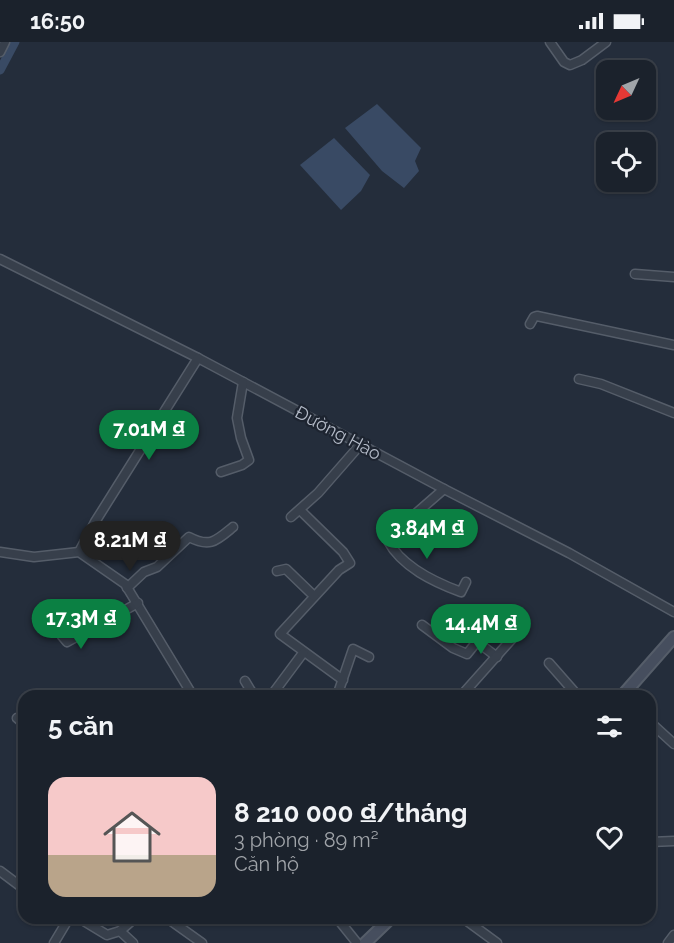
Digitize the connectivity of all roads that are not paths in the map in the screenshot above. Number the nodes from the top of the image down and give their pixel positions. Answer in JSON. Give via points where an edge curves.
{"nodes":[{"id":1,"x":5,"y":42,"type":"edge"},
{"id":2,"x":549,"y":42,"type":"edge"},
{"id":3,"x":606,"y":42,"type":"edge"},
{"id":4,"x":0,"y":51,"type":"edge"},
{"id":5,"x":0,"y":259,"type":"edge"},
{"id":6,"x":635,"y":274,"type":"dead end"},
{"id":7,"x":674,"y":277,"type":"edge"},
{"id":8,"x":530,"y":324,"type":"dead end"},
{"id":9,"x":674,"y":345,"type":"edge"},
{"id":10,"x":198,"y":358,"type":"junction"},
{"id":11,"x":579,"y":379,"type":"dead end"},
{"id":12,"x":243,"y":382,"type":"junction"},
{"id":13,"x":674,"y":413,"type":"edge"},
{"id":14,"x":360,"y":445,"type":"junction"},
{"id":15,"x":222,"y":472,"type":"dead end"},
{"id":16,"x":444,"y":489,"type":"junction"},
{"id":17,"x":300,"y":510,"type":"junction"},
{"id":18,"x":291,"y":517,"type":"dead end"},
{"id":19,"x":233,"y":527,"type":"dead end"},
{"id":20,"x":0,"y":552,"type":"edge"},
{"id":21,"x":79,"y":552,"type":"junction"},
{"id":22,"x":277,"y":571,"type":"dead end"},
{"id":23,"x":466,"y":582,"type":"dead end"},
{"id":24,"x":128,"y":588,"type":"junction"},
{"id":25,"x":314,"y":596,"type":"junction"},
{"id":26,"x":138,"y":603,"type":"junction"},
{"id":27,"x":49,"y":606,"type":"dead end"},
{"id":28,"x":674,"y":612,"type":"edge"},
{"id":29,"x":422,"y":625,"type":"dead end"},
{"id":30,"x":519,"y":631,"type":"dead end"},
{"id":31,"x":674,"y":637,"type":"edge"},
{"id":32,"x":303,"y":653,"type":"junction"},
{"id":33,"x":369,"y":657,"type":"dead end"},
{"id":34,"x":497,"y":657,"type":"junction"},
{"id":35,"x":549,"y":663,"type":"dead end"},
{"id":36,"x":343,"y":680,"type":"junction"},
{"id":37,"x":245,"y":681,"type":"dead end"},
{"id":38,"x":189,"y":690,"type":"edge"},
{"id":39,"x":250,"y":690,"type":"edge"},
{"id":40,"x":275,"y":690,"type":"edge"},
{"id":41,"x":339,"y":690,"type":"edge"},
{"id":42,"x":467,"y":690,"type":"edge"},
{"id":43,"x":573,"y":690,"type":"edge"},
{"id":44,"x":627,"y":690,"type":"edge"},
{"id":45,"x":656,"y":728,"type":"edge"},
{"id":46,"x":674,"y":744,"type":"edge"},
{"id":47,"x":674,"y":841,"type":"edge"},
{"id":48,"x":656,"y":842,"type":"edge"},
{"id":49,"x":0,"y":871,"type":"edge"},
{"id":50,"x":18,"y":884,"type":"edge"},
{"id":51,"x":65,"y":924,"type":"edge"},
{"id":52,"x":90,"y":924,"type":"edge"},
{"id":53,"x":129,"y":924,"type":"edge"},
{"id":54,"x":175,"y":924,"type":"edge"},
{"id":55,"x":344,"y":924,"type":"edge"},
{"id":56,"x":384,"y":924,"type":"edge"},
{"id":57,"x":471,"y":924,"type":"edge"},
{"id":58,"x":120,"y":932,"type":"junction"},
{"id":59,"x":674,"y":935,"type":"edge"},
{"id":60,"x":365,"y":942,"type":"edge"},
{"id":61,"x":54,"y":943,"type":"edge"},
{"id":62,"x":132,"y":943,"type":"edge"},
{"id":63,"x":202,"y":943,"type":"edge"},
{"id":64,"x":497,"y":943,"type":"edge"},
{"id":65,"x":668,"y":943,"type":"edge"}],
"edges":[{"from":1,"to":4,"type":"street"},
{"from":2,"to":3,"type":"street","via":[[564,63],[570,65]]},
{"from":5,"to":10,"type":"street","name":"Đường Hào"},
{"from":6,"to":7,"type":"street"},
{"from":8,"to":9,"type":"street","via":[[537,316]]},
{"from":10,"to":12,"type":"street","name":"Đường Hào"},
{"from":10,"to":21,"type":"street"},
{"from":11,"to":13,"type":"street"},
{"from":12,"to":14,"type":"street","name":"Đường Hào"},
{"from":12,"to":15,"type":"street","via":[[237,418],[249,460]]},
{"from":14,"to":16,"type":"street","name":"Đường Hào"},
{"from":14,"to":17,"type":"street"},
{"from":16,"to":23,"type":"street","via":[[388,541],[403,559],[436,583],[461,592]]},
{"from":16,"to":28,"type":"street","name":"Đường Hào"},
{"from":17,"to":18,"type":"street"},
{"from":17,"to":25,"type":"street","via":[[350,562]]},
{"from":19,"to":24,"type":"street","via":[[213,542],[189,537]]},
{"from":20,"to":21,"type":"street","via":[[34,557]]},
{"from":21,"to":24,"type":"street"},
{"from":22,"to":25,"type":"street","via":[[286,569]]},
{"from":24,"to":26,"type":"street"},
{"from":25,"to":32,"type":"street","via":[[280,634]]},
{"from":26,"to":27,"type":"street","via":[[67,642]]},
{"from":26,"to":38,"type":"street"},
{"from":29,"to":34,"type":"street","via":[[467,654],[475,644],[480,644]]},
{"from":30,"to":34,"type":"street"},
{"from":31,"to":44,"type":"main road"},
{"from":32,"to":36,"type":"street"},
{"from":32,"to":40,"type":"street"},
{"from":33,"to":36,"type":"street","via":[[353,649]]},
{"from":34,"to":42,"type":"street"},
{"from":35,"to":43,"type":"street"},
{"from":36,"to":41,"type":"street"},
{"from":37,"to":39,"type":"street"},
{"from":45,"to":46,"type":"street"},
{"from":47,"to":48,"type":"street"},
{"from":49,"to":50,"type":"street"},
{"from":51,"to":61,"type":"street"},
{"from":52,"to":58,"type":"street","via":[[108,935]]},
{"from":53,"to":58,"type":"street"},
{"from":54,"to":63,"type":"street"},
{"from":55,"to":60,"type":"street"},
{"from":56,"to":60,"type":"main road"},
{"from":57,"to":64,"type":"street"},
{"from":58,"to":62,"type":"street"},
{"from":59,"to":65,"type":"street"}]}
